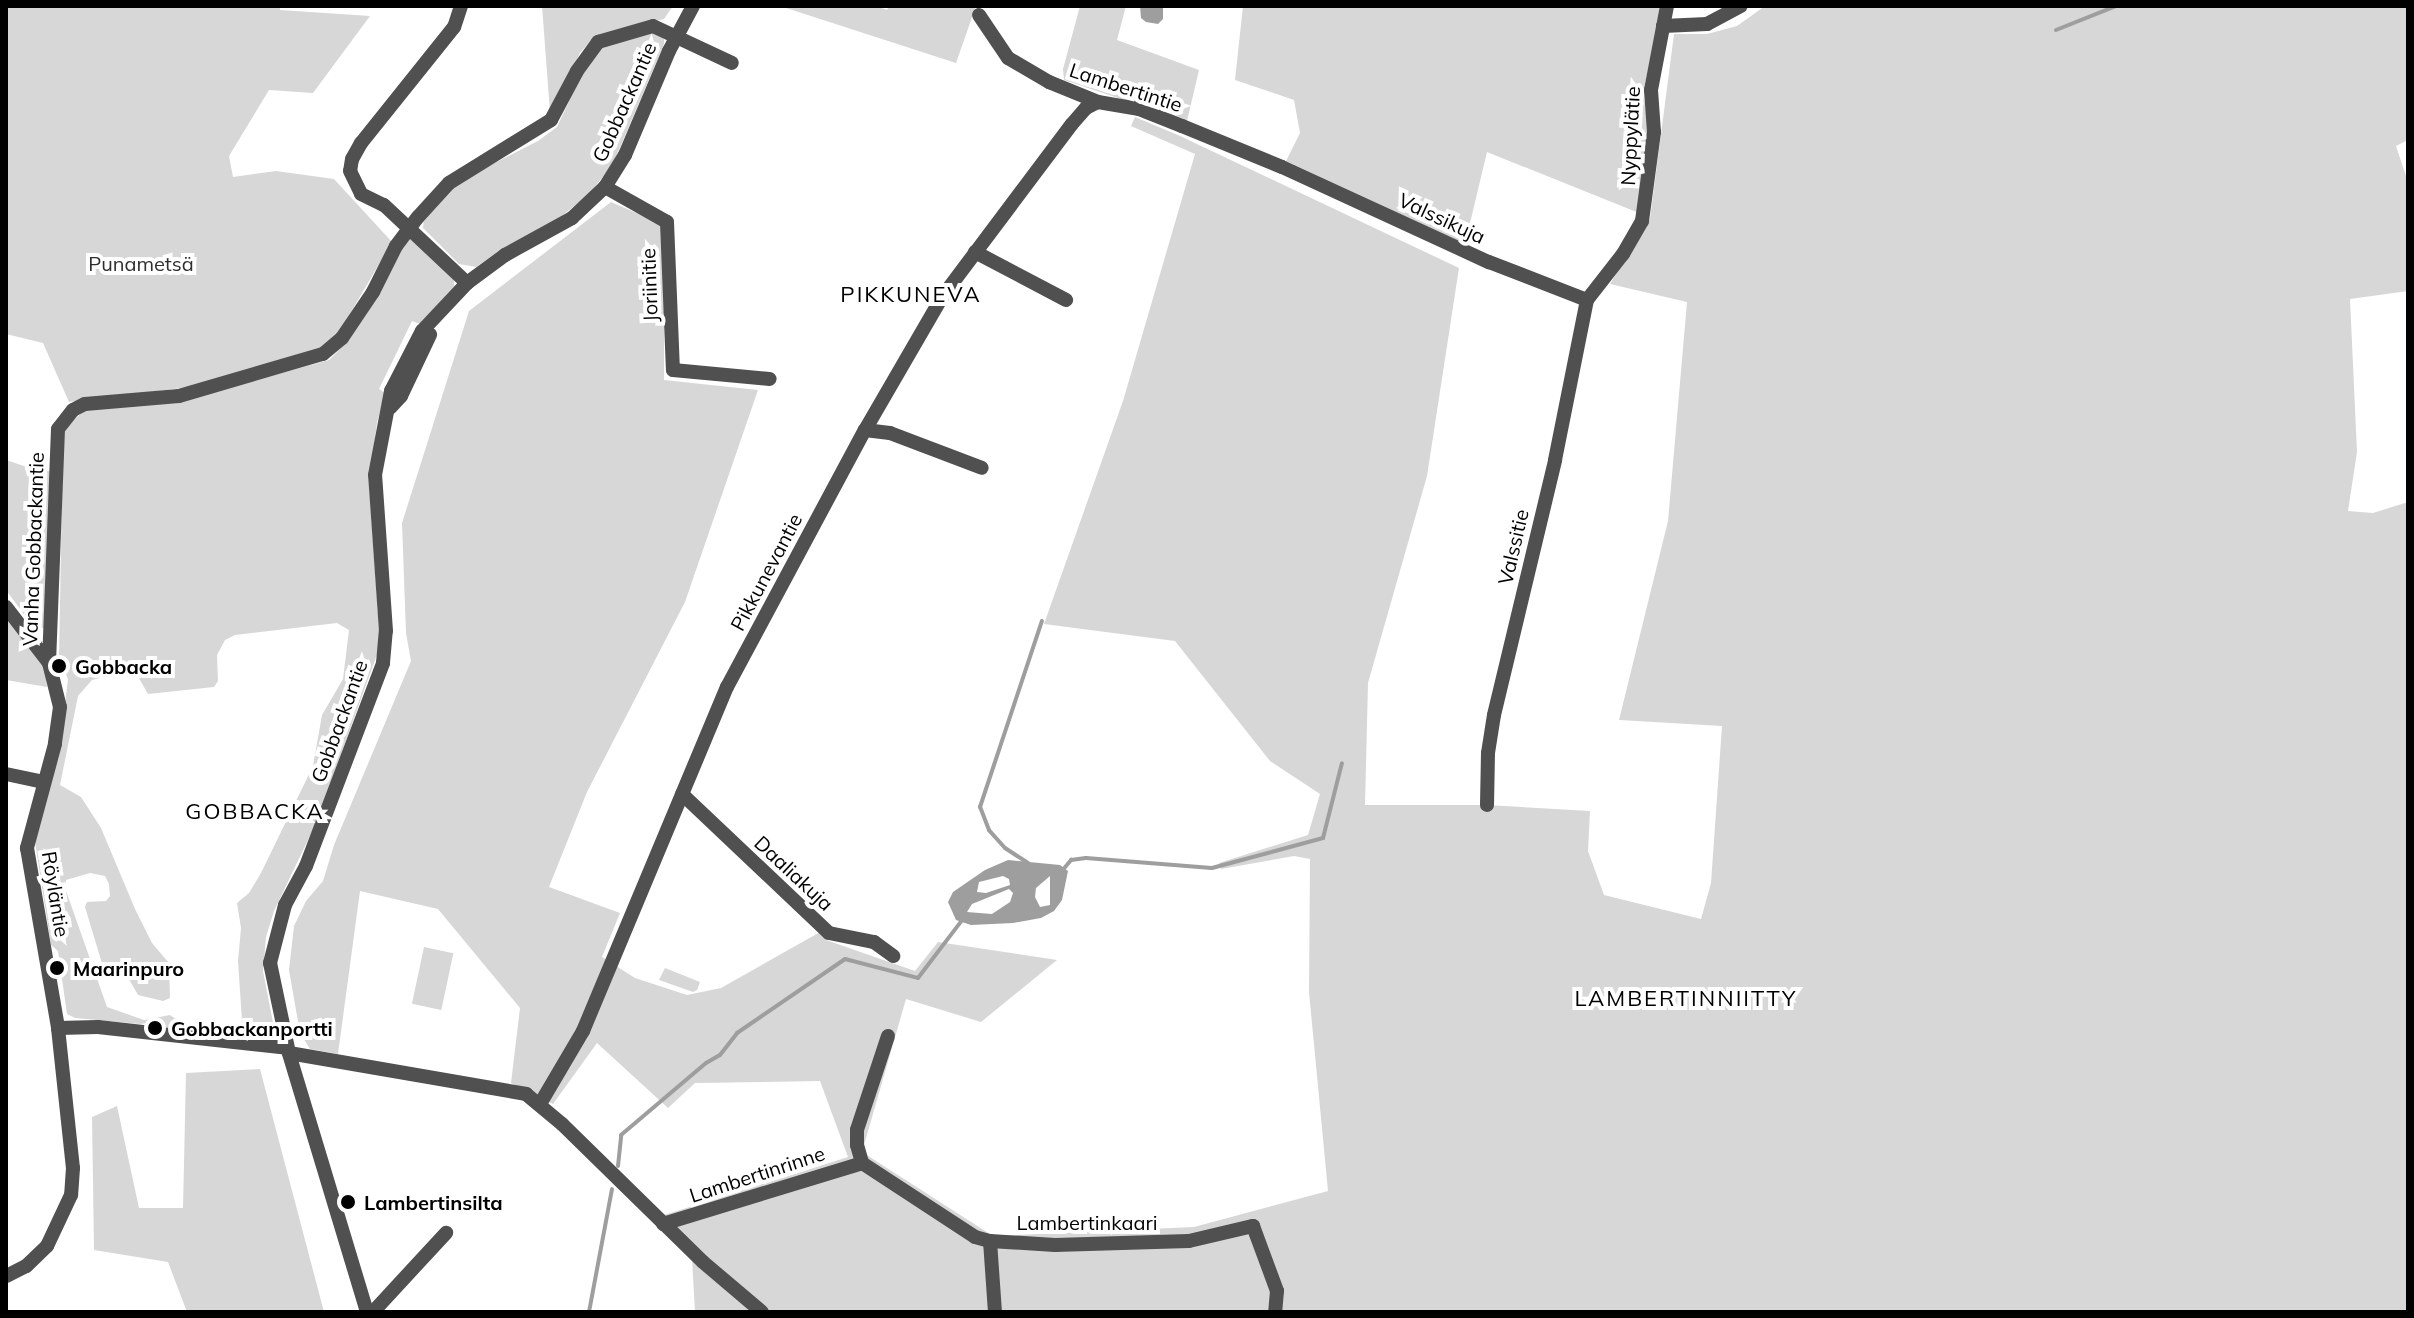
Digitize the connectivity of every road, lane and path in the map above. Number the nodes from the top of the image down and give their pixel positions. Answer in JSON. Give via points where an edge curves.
{"nodes":[{"id":1,"x":461,"y":6,"type":"edge"},
{"id":2,"x":693,"y":6,"type":"edge"},
{"id":3,"x":1667,"y":6,"type":"edge"},
{"id":4,"x":1741,"y":6,"type":"edge"},
{"id":5,"x":979,"y":15,"type":"dead end"},
{"id":6,"x":1663,"y":26,"type":"junction"},
{"id":7,"x":675,"y":37,"type":"junction"},
{"id":8,"x":732,"y":63,"type":"dead end"},
{"id":9,"x":1098,"y":102,"type":"junction"},
{"id":10,"x":1282,"y":167,"type":"joint"},
{"id":11,"x":605,"y":187,"type":"junction"},
{"id":12,"x":410,"y":227,"type":"junction"},
{"id":13,"x":975,"y":252,"type":"junction"},
{"id":14,"x":467,"y":283,"type":"junction"},
{"id":15,"x":1066,"y":300,"type":"dead end"},
{"id":16,"x":1587,"y":300,"type":"junction"},
{"id":17,"x":770,"y":379,"type":"dead end"},
{"id":18,"x":865,"y":430,"type":"junction"},
{"id":19,"x":982,"y":468,"type":"dead end"},
{"id":20,"x":6,"y":607,"type":"edge"},
{"id":21,"x":49,"y":663,"type":"junction"},
{"id":22,"x":6,"y":774,"type":"edge"},
{"id":23,"x":43,"y":782,"type":"junction"},
{"id":24,"x":682,"y":794,"type":"junction"},
{"id":25,"x":1487,"y":805,"type":"dead end"},
{"id":26,"x":893,"y":956,"type":"dead end"},
{"id":27,"x":58,"y":1028,"type":"junction"},
{"id":28,"x":888,"y":1036,"type":"dead end"},
{"id":29,"x":288,"y":1050,"type":"junction"},
{"id":30,"x":540,"y":1104,"type":"junction"},
{"id":31,"x":862,"y":1163,"type":"junction"},
{"id":32,"x":663,"y":1224,"type":"junction"},
{"id":33,"x":446,"y":1233,"type":"dead end"},
{"id":34,"x":990,"y":1241,"type":"junction"},
{"id":35,"x":6,"y":1276,"type":"edge"},
{"id":36,"x":370,"y":1312,"type":"edge"},
{"id":37,"x":762,"y":1312,"type":"edge"},
{"id":38,"x":995,"y":1312,"type":"edge"},
{"id":39,"x":1275,"y":1312,"type":"edge"}],
"edges":[{"from":1,"to":12,"type":"street","via":[[454,27],[352,159],[350,171],[361,194]]},
{"from":2,"to":7,"type":"street","name":"Gobbackantie"},
{"from":3,"to":6,"type":"street","name":"Nyppylätie"},
{"from":4,"to":6,"type":"street","via":[[1707,24]]},
{"from":5,"to":9,"type":"street","name":"Lambertintie","via":[[1008,58]]},
{"from":6,"to":16,"type":"street","name":"Nyppylätie","via":[[1651,90],[1654,132],[1642,221]]},
{"from":7,"to":8,"type":"street"},
{"from":7,"to":11,"type":"street","name":"Gobbackantie","via":[[625,155]]},
{"from":7,"to":12,"type":"street","name":"Vanha Gobbackantie","via":[[647,26],[598,42],[551,120],[449,183]]},
{"from":9,"to":10,"type":"street","name":"Lambertintie","via":[[1139,109]]},
{"from":9,"to":13,"type":"street","name":"Pikkunevantie","via":[[1072,124]]},
{"from":10,"to":16,"type":"street","name":"Valssikuja","via":[[1489,262]]},
{"from":11,"to":14,"type":"street","name":"Gobbackantie","via":[[572,218]]},
{"from":11,"to":17,"type":"street","name":"Joriinitie","via":[[667,222],[673,370]]},
{"from":12,"to":14,"type":"street"},
{"from":12,"to":21,"type":"street","name":"Vanha Gobbackantie","via":[[342,338],[323,354],[179,396],[85,404],[63,419],[55,462]]},
{"from":13,"to":15,"type":"street"},
{"from":13,"to":18,"type":"street","name":"Pikkunevantie","via":[[942,297]]},
{"from":14,"to":29,"type":"street","name":"Gobbackantie","via":[[422,331],[391,391],[380,437],[375,475],[385,648],[364,720],[273,941],[271,976]]},
{"from":16,"to":25,"type":"street","name":"Valssitie","via":[[1494,715]]},
{"from":18,"to":19,"type":"street","via":[[890,433]]},
{"from":18,"to":24,"type":"street","name":"Pikkunevantie","via":[[727,687]]},
{"from":20,"to":21,"type":"street","name":"Röyläntie"},
{"from":21,"to":23,"type":"street","name":"Röyläntie","via":[[60,707]]},
{"from":22,"to":23,"type":"street"},
{"from":23,"to":27,"type":"street","name":"Röyläntie","via":[[27,848]]},
{"from":24,"to":26,"type":"street","name":"Daaliakuja","via":[[829,933],[874,942]]},
{"from":24,"to":30,"type":"street","name":"Pikkunevantie","via":[[583,1031]]},
{"from":27,"to":29,"type":"street","via":[[108,1027]]},
{"from":27,"to":35,"type":"street","name":"Röyläntie","via":[[72,1134],[71,1195],[47,1246]]},
{"from":28,"to":31,"type":"street","via":[[857,1130]]},
{"from":29,"to":30,"type":"street","via":[[509,1089]]},
{"from":29,"to":36,"type":"street","name":"Gobbackantie"},
{"from":30,"to":32,"type":"street"},
{"from":31,"to":32,"type":"street","name":"Lambertinrinne"},
{"from":31,"to":34,"type":"street","via":[[975,1237]]},
{"from":32,"to":37,"type":"street"},
{"from":33,"to":36,"type":"street"},
{"from":34,"to":38,"type":"street","name":"Lambertinkaari"},
{"from":34,"to":39,"type":"street","name":"Lambertinkaari","via":[[1174,1242],[1253,1226],[1277,1291]]}]}
